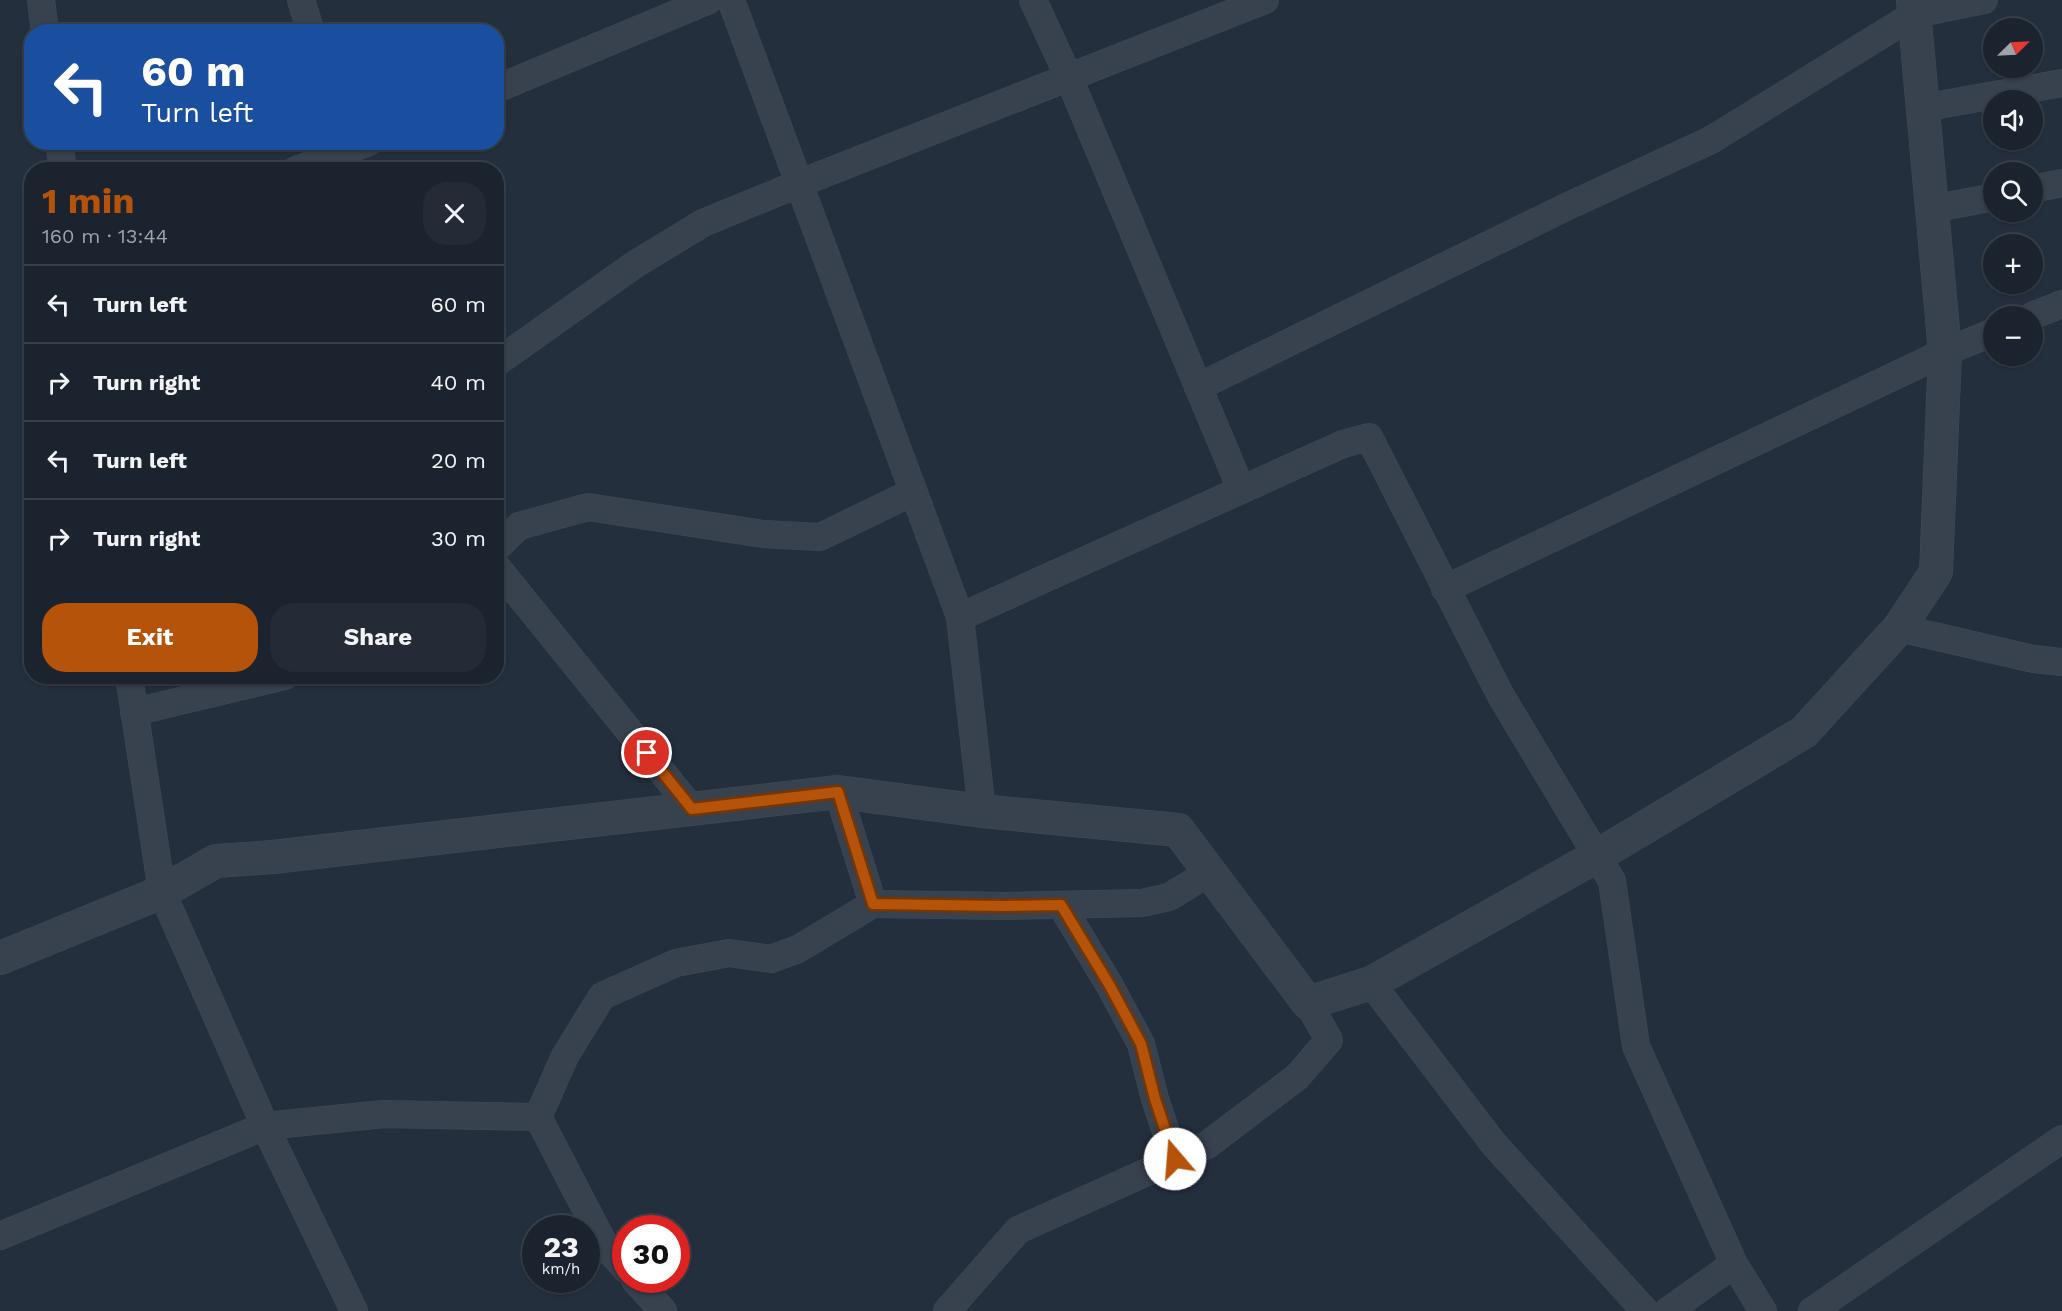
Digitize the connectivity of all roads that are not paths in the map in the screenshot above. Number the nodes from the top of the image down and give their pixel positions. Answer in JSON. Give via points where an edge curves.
{"nodes":[{"id":1,"x":41,"y":0,"type":"edge"},
{"id":2,"x":301,"y":0,"type":"edge"},
{"id":3,"x":709,"y":0,"type":"edge"},
{"id":4,"x":731,"y":0,"type":"edge"},
{"id":5,"x":1033,"y":0,"type":"edge"},
{"id":6,"x":1265,"y":0,"type":"edge"},
{"id":7,"x":1984,"y":0,"type":"edge"},
{"id":8,"x":1914,"y":7,"type":"edge"},
{"id":9,"x":44,"y":24,"type":"edge"},
{"id":10,"x":308,"y":24,"type":"edge"},
{"id":11,"x":1069,"y":78,"type":"junction"},
{"id":12,"x":2062,"y":82,"type":"edge"},
{"id":13,"x":504,"y":86,"type":"edge"},
{"id":14,"x":1922,"y":108,"type":"junction"},
{"id":15,"x":355,"y":151,"type":"edge"},
{"id":16,"x":321,"y":162,"type":"edge"},
{"id":17,"x":2062,"y":183,"type":"edge"},
{"id":18,"x":798,"y":184,"type":"junction"},
{"id":19,"x":2043,"y":187,"type":"edge"},
{"id":20,"x":1983,"y":199,"type":"edge"},
{"id":21,"x":1932,"y":209,"type":"junction"},
{"id":22,"x":2062,"y":304,"type":"edge"},
{"id":23,"x":2043,"y":312,"type":"edge"},
{"id":24,"x":1983,"y":336,"type":"edge"},
{"id":25,"x":1945,"y":352,"type":"junction"},
{"id":26,"x":504,"y":357,"type":"edge"},
{"id":27,"x":1198,"y":387,"type":"junction"},
{"id":28,"x":1241,"y":489,"type":"junction"},
{"id":29,"x":913,"y":492,"type":"junction"},
{"id":30,"x":504,"y":540,"type":"edge"},
{"id":31,"x":504,"y":576,"type":"edge"},
{"id":32,"x":1445,"y":589,"type":"junction"},
{"id":33,"x":960,"y":617,"type":"junction"},
{"id":34,"x":1899,"y":628,"type":"junction"},
{"id":35,"x":2062,"y":662,"type":"edge"},
{"id":36,"x":130,"y":684,"type":"edge"},
{"id":37,"x":251,"y":684,"type":"edge"},
{"id":38,"x":134,"y":712,"type":"junction"},
{"id":39,"x":838,"y":792,"type":"junction"},
{"id":40,"x":692,"y":809,"type":"junction"},
{"id":41,"x":982,"y":811,"type":"junction"},
{"id":42,"x":1597,"y":856,"type":"junction"},
{"id":43,"x":1209,"y":872,"type":"junction"},
{"id":44,"x":162,"y":892,"type":"junction"},
{"id":45,"x":873,"y":904,"type":"junction"},
{"id":46,"x":1061,"y":905,"type":"junction"},
{"id":47,"x":0,"y":958,"type":"edge"},
{"id":48,"x":1371,"y":983,"type":"junction"},
{"id":49,"x":1308,"y":1003,"type":"junction"},
{"id":50,"x":538,"y":1117,"type":"junction"},
{"id":51,"x":265,"y":1126,"type":"junction"},
{"id":52,"x":2062,"y":1139,"type":"edge"},
{"id":53,"x":1175,"y":1159,"type":"junction"},
{"id":54,"x":0,"y":1236,"type":"edge"},
{"id":55,"x":612,"y":1254,"type":"edge"},
{"id":56,"x":1734,"y":1264,"type":"junction"},
{"id":57,"x":647,"y":1293,"type":"edge"},
{"id":58,"x":354,"y":1311,"type":"edge"},
{"id":59,"x":663,"y":1311,"type":"edge"},
{"id":60,"x":947,"y":1311,"type":"edge"},
{"id":61,"x":1644,"y":1311,"type":"edge"},
{"id":62,"x":1668,"y":1311,"type":"edge"},
{"id":63,"x":1763,"y":1311,"type":"edge"},
{"id":64,"x":1812,"y":1311,"type":"edge"}],
"edges":[{"from":1,"to":9,"type":"street"},
{"from":2,"to":10,"type":"street"},
{"from":3,"to":13,"type":"street"},
{"from":4,"to":18,"type":"street"},
{"from":5,"to":11,"type":"street"},
{"from":6,"to":11,"type":"street"},
{"from":7,"to":8,"type":"street"},
{"from":8,"to":14,"type":"street"},
{"from":8,"to":27,"type":"street","via":[[1711,140]]},
{"from":11,"to":18,"type":"street"},
{"from":11,"to":27,"type":"street"},
{"from":12,"to":14,"type":"street"},
{"from":14,"to":21,"type":"street"},
{"from":15,"to":16,"type":"street"},
{"from":17,"to":19,"type":"street"},
{"from":18,"to":26,"type":"street","via":[[703,224],[634,266]]},
{"from":18,"to":29,"type":"street"},
{"from":20,"to":21,"type":"street"},
{"from":21,"to":25,"type":"street"},
{"from":22,"to":23,"type":"street"},
{"from":24,"to":25,"type":"street"},
{"from":25,"to":32,"type":"street"},
{"from":25,"to":34,"type":"street","via":[[1936,572]]},
{"from":27,"to":28,"type":"street"},
{"from":28,"to":32,"type":"street","via":[[1343,444],[1369,437]]},
{"from":28,"to":33,"type":"street"},
{"from":29,"to":30,"type":"street","via":[[820,537],[763,534],[588,507],[519,526]]},
{"from":29,"to":33,"type":"street"},
{"from":31,"to":40,"type":"street"},
{"from":32,"to":42,"type":"street","via":[[1500,696]]},
{"from":33,"to":41,"type":"street"},
{"from":34,"to":35,"type":"street"},
{"from":34,"to":42,"type":"street","via":[[1804,732]]},
{"from":36,"to":38,"type":"street"},
{"from":37,"to":38,"type":"street"},
{"from":38,"to":44,"type":"street"},
{"from":39,"to":40,"type":"street"},
{"from":39,"to":41,"type":"street"},
{"from":39,"to":45,"type":"street"},
{"from":40,"to":44,"type":"street","via":[[273,858],[216,861]]},
{"from":41,"to":43,"type":"street","via":[[1178,830]]},
{"from":42,"to":48,"type":"street"},
{"from":42,"to":56,"type":"street","via":[[1612,881],[1636,1046]]},
{"from":43,"to":46,"type":"street","via":[[1169,897],[1142,903]]},
{"from":43,"to":49,"type":"street"},
{"from":44,"to":47,"type":"street"},
{"from":44,"to":51,"type":"street"},
{"from":45,"to":46,"type":"street"},
{"from":45,"to":50,"type":"street","via":[[798,949],[771,959],[729,953],[676,963],[602,996],[565,1056]]},
{"from":46,"to":53,"type":"street","via":[[1141,1044]]},
{"from":48,"to":49,"type":"street"},
{"from":48,"to":61,"type":"street","via":[[1493,1143]]},
{"from":49,"to":53,"type":"street","via":[[1329,1040],[1297,1077],[1279,1091],[1207,1145]]},
{"from":50,"to":51,"type":"street","via":[[384,1114]]},
{"from":50,"to":55,"type":"street"},
{"from":51,"to":54,"type":"street"},
{"from":51,"to":58,"type":"street"},
{"from":52,"to":64,"type":"street"},
{"from":53,"to":60,"type":"street","via":[[1018,1230]]},
{"from":56,"to":62,"type":"street"},
{"from":56,"to":63,"type":"street"},
{"from":57,"to":59,"type":"street"}]}
